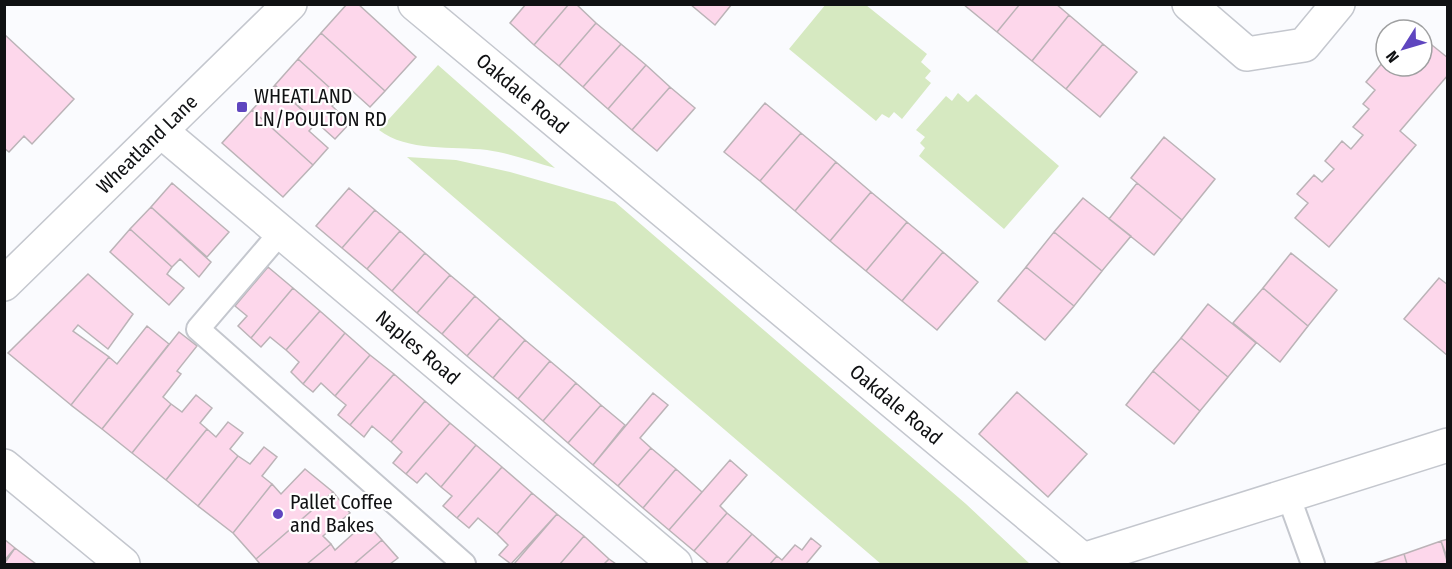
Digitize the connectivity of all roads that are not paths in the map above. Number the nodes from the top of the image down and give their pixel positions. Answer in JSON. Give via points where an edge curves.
{"nodes":[{"id":1,"x":290,"y":4,"type":"edge"},
{"id":2,"x":415,"y":4,"type":"edge"},
{"id":3,"x":1189,"y":4,"type":"edge"},
{"id":4,"x":1338,"y":4,"type":"edge"},
{"id":5,"x":161,"y":131,"type":"junction"},
{"id":6,"x":280,"y":232,"type":"junction"},
{"id":7,"x":4,"y":284,"type":"edge"},
{"id":8,"x":1448,"y":445,"type":"edge"},
{"id":9,"x":4,"y":466,"type":"edge"},
{"id":10,"x":1288,"y":495,"type":"junction"},
{"id":11,"x":1082,"y":562,"type":"edge"},
{"id":12,"x":123,"y":564,"type":"edge"},
{"id":13,"x":464,"y":564,"type":"edge"},
{"id":14,"x":675,"y":564,"type":"edge"},
{"id":15,"x":1313,"y":564,"type":"edge"}],
"edges":[{"from":1,"to":5,"type":"street","name":"Wheatland Lane"},
{"from":2,"to":11,"type":"street","name":"Oakdale Road"},
{"from":3,"to":4,"type":"street","via":[[1247,54],[1304,45]]},
{"from":5,"to":6,"type":"street","name":"Naples Road"},
{"from":5,"to":7,"type":"street","name":"Wheatland Lane"},
{"from":6,"to":13,"type":"lane","via":[[198,329]]},
{"from":6,"to":14,"type":"street","name":"Naples Road"},
{"from":8,"to":10,"type":"street","name":"Oakdale Road"},
{"from":9,"to":12,"type":"street"},
{"from":10,"to":11,"type":"street","name":"Oakdale Road"},
{"from":10,"to":15,"type":"lane"}]}
